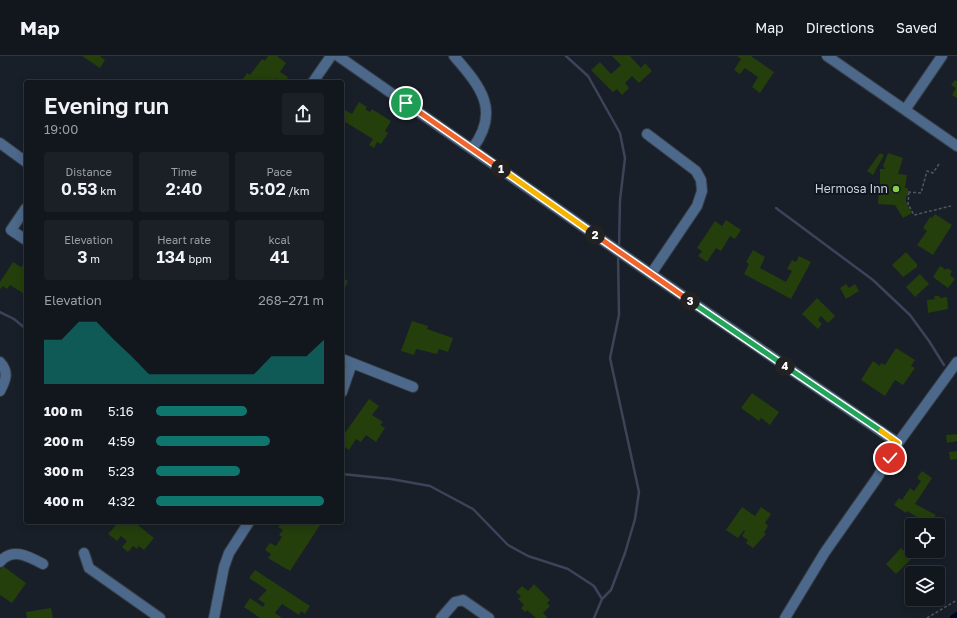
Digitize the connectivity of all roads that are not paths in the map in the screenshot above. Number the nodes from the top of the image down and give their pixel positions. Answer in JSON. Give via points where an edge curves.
{"nodes":[{"id":1,"x":331,"y":56,"type":"edge"},
{"id":2,"x":338,"y":56,"type":"edge"},
{"id":3,"x":454,"y":56,"type":"edge"},
{"id":4,"x":827,"y":56,"type":"edge"},
{"id":5,"x":942,"y":56,"type":"edge"},
{"id":6,"x":314,"y":80,"type":"edge"},
{"id":7,"x":905,"y":110,"type":"junction"},
{"id":8,"x":647,"y":134,"type":"dead end"},
{"id":9,"x":0,"y":143,"type":"edge"},
{"id":10,"x":957,"y":146,"type":"edge"},
{"id":11,"x":472,"y":149,"type":"junction"},
{"id":12,"x":24,"y":161,"type":"edge"},
{"id":13,"x":24,"y":211,"type":"edge"},
{"id":14,"x":24,"y":239,"type":"edge"},
{"id":15,"x":651,"y":274,"type":"junction"},
{"id":16,"x":344,"y":360,"type":"edge"},
{"id":17,"x":352,"y":363,"type":"junction"},
{"id":18,"x":957,"y":363,"type":"edge"},
{"id":19,"x":3,"y":366,"type":"edge"},
{"id":20,"x":344,"y":386,"type":"edge"},
{"id":21,"x":413,"y":387,"type":"dead end"},
{"id":22,"x":0,"y":391,"type":"edge"},
{"id":23,"x":898,"y":443,"type":"junction"},
{"id":24,"x":248,"y":524,"type":"edge"},
{"id":25,"x":84,"y":553,"type":"dead end"},
{"id":26,"x":0,"y":562,"type":"edge"},
{"id":27,"x":43,"y":564,"type":"dead end"},
{"id":28,"x":160,"y":618,"type":"edge"},
{"id":29,"x":214,"y":618,"type":"edge"},
{"id":30,"x":441,"y":618,"type":"edge"},
{"id":31,"x":489,"y":618,"type":"edge"},
{"id":32,"x":785,"y":618,"type":"edge"}],
"edges":[{"from":1,"to":6,"type":"street"},
{"from":2,"to":11,"type":"street"},
{"from":3,"to":11,"type":"street","via":[[482,92],[486,104],[485,125]]},
{"from":4,"to":7,"type":"street"},
{"from":5,"to":7,"type":"street"},
{"from":7,"to":10,"type":"street"},
{"from":8,"to":15,"type":"street","via":[[696,171],[701,180],[702,191],[697,206]]},
{"from":9,"to":12,"type":"street"},
{"from":11,"to":15,"type":"street"},
{"from":13,"to":14,"type":"street","via":[[11,230]]},
{"from":15,"to":23,"type":"street"},
{"from":16,"to":17,"type":"street"},
{"from":17,"to":20,"type":"street"},
{"from":17,"to":21,"type":"street"},
{"from":18,"to":23,"type":"street"},
{"from":19,"to":22,"type":"street","via":[[5,382]]},
{"from":23,"to":32,"type":"street","via":[[877,478],[825,552]]},
{"from":24,"to":29,"type":"street","via":[[229,553]]},
{"from":25,"to":28,"type":"street","via":[[89,568]]},
{"from":26,"to":27,"type":"street","via":[[14,553]]},
{"from":30,"to":31,"type":"street","via":[[455,602],[463,600]]}]}
